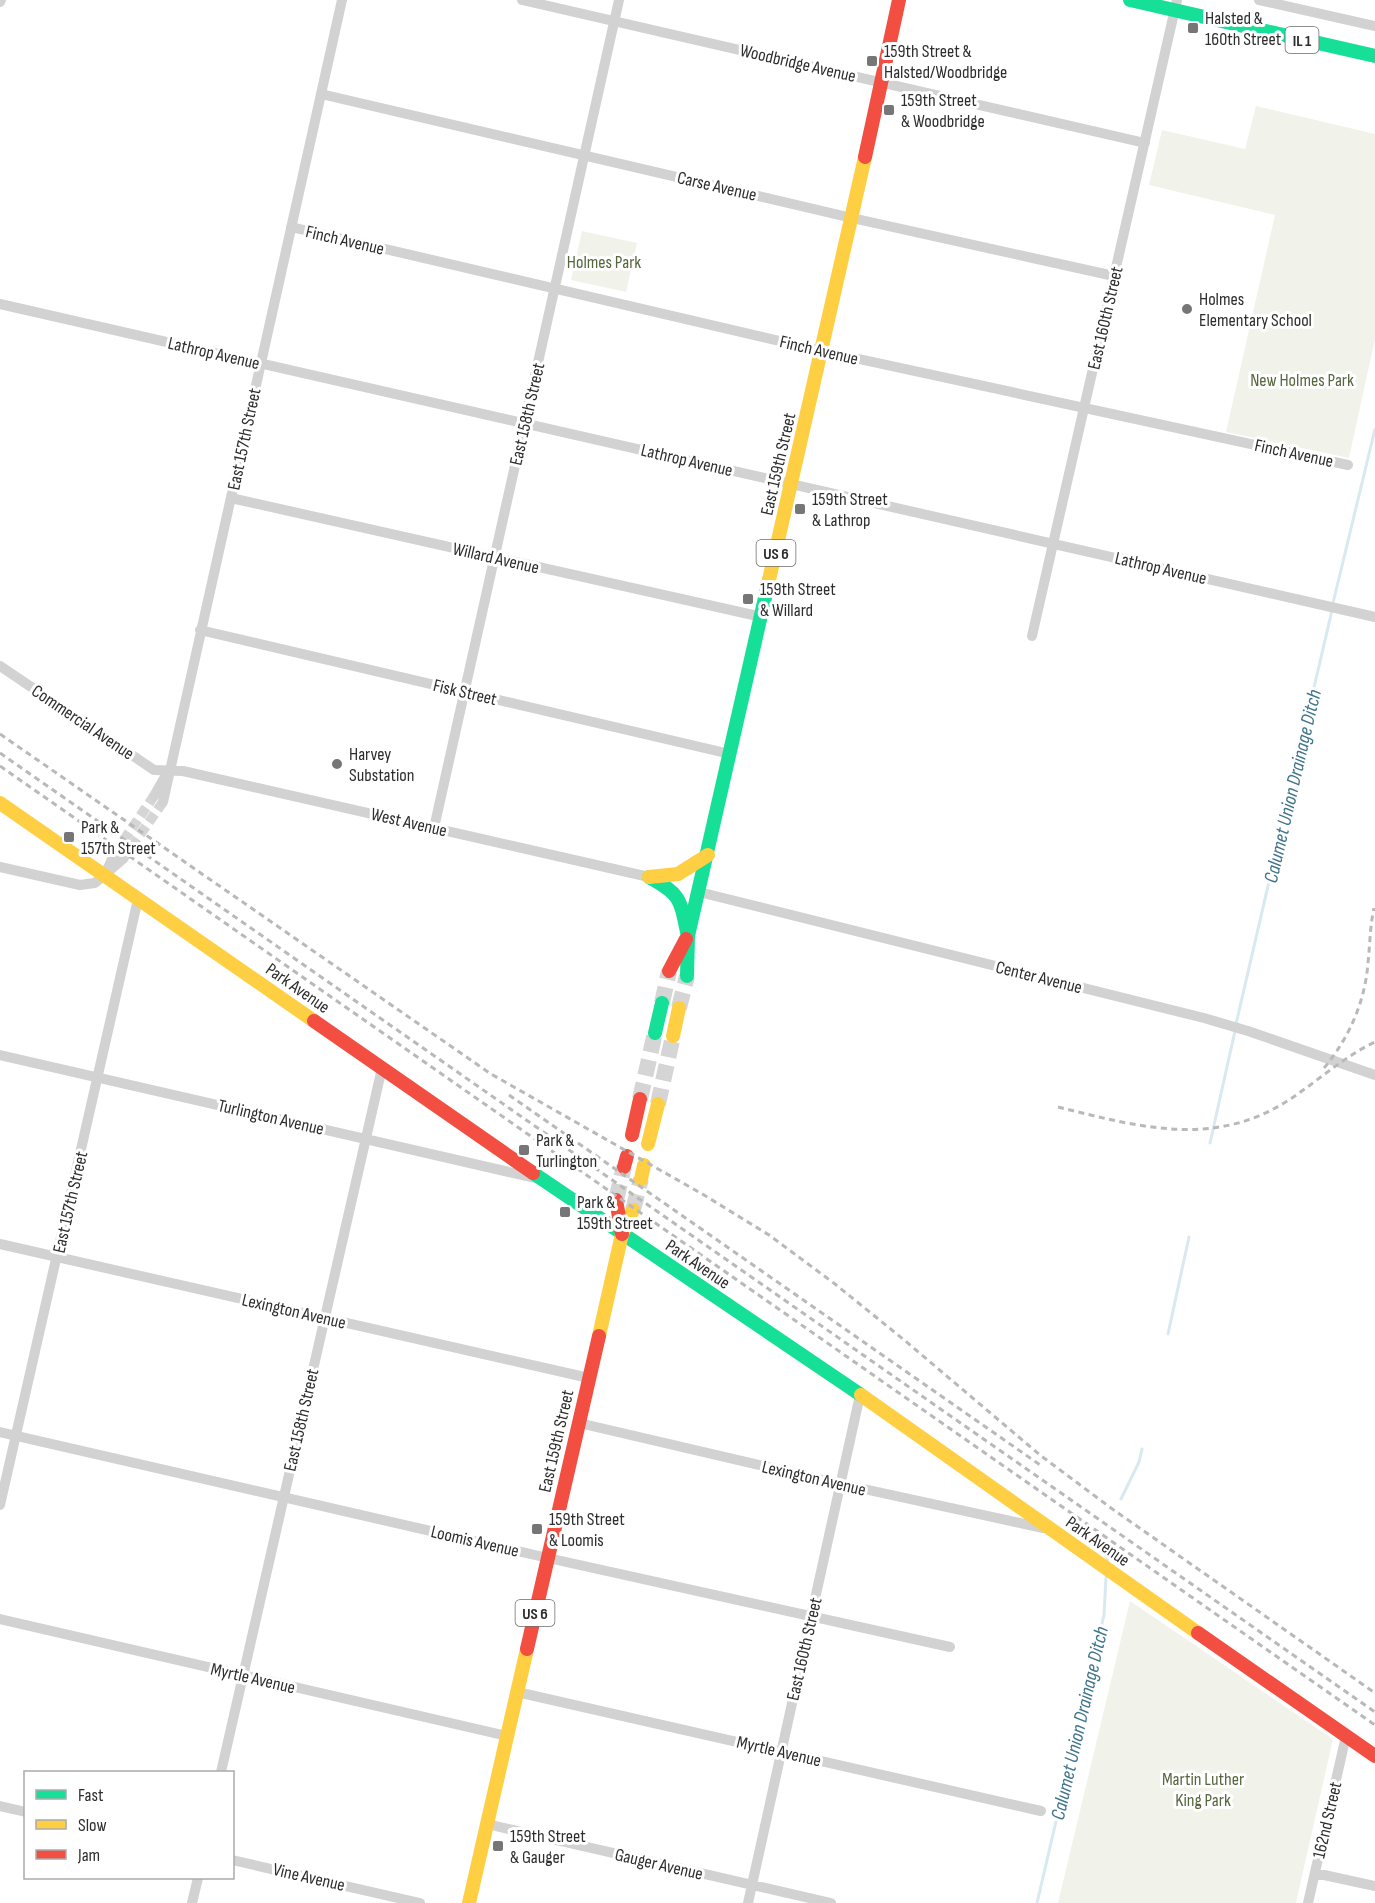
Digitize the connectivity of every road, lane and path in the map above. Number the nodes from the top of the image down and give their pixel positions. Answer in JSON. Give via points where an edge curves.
{"nodes":[{"id":1,"x":342,"y":0,"type":"edge"},
{"id":2,"x":522,"y":0,"type":"edge"},
{"id":3,"x":619,"y":0,"type":"edge"},
{"id":4,"x":899,"y":0,"type":"edge"},
{"id":5,"x":1130,"y":0,"type":"edge"},
{"id":6,"x":1259,"y":0,"type":"edge"},
{"id":7,"x":1176,"y":5,"type":"edge"},
{"id":8,"x":614,"y":21,"type":"junction"},
{"id":9,"x":1375,"y":26,"type":"edge"},
{"id":10,"x":1375,"y":56,"type":"edge"},
{"id":11,"x":881,"y":82,"type":"junction"},
{"id":12,"x":321,"y":94,"type":"junction"},
{"id":13,"x":1145,"y":143,"type":"junction"},
{"id":14,"x":584,"y":155,"type":"junction"},
{"id":15,"x":852,"y":218,"type":"junction"},
{"id":16,"x":291,"y":227,"type":"junction"},
{"id":17,"x":1114,"y":276,"type":"junction"},
{"id":18,"x":555,"y":289,"type":"junction"},
{"id":19,"x":0,"y":304,"type":"edge"},
{"id":20,"x":822,"y":351,"type":"junction"},
{"id":21,"x":260,"y":363,"type":"junction"},
{"id":22,"x":1084,"y":408,"type":"junction"},
{"id":23,"x":524,"y":423,"type":"junction"},
{"id":24,"x":1348,"y":465,"type":"dead end"},
{"id":25,"x":792,"y":484,"type":"junction"},
{"id":26,"x":231,"y":498,"type":"junction"},
{"id":27,"x":1053,"y":543,"type":"junction"},
{"id":28,"x":495,"y":557,"type":"junction"},
{"id":29,"x":762,"y":617,"type":"junction"},
{"id":30,"x":1375,"y":617,"type":"edge"},
{"id":31,"x":200,"y":630,"type":"junction"},
{"id":32,"x":1032,"y":636,"type":"dead end"},
{"id":33,"x":0,"y":666,"type":"edge"},
{"id":34,"x":464,"y":692,"type":"junction"},
{"id":35,"x":730,"y":754,"type":"junction"},
{"id":36,"x":168,"y":772,"type":"junction"},
{"id":37,"x":158,"y":799,"type":"tunnel mouth"},
{"id":38,"x":0,"y":803,"type":"edge"},
{"id":39,"x":434,"y":828,"type":"junction"},
{"id":40,"x":708,"y":855,"type":"junction"},
{"id":41,"x":119,"y":856,"type":"tunnel mouth"},
{"id":42,"x":0,"y":867,"type":"edge"},
{"id":43,"x":104,"y":875,"type":"junction"},
{"id":44,"x":649,"y":877,"type":"junction"},
{"id":45,"x":699,"y":892,"type":"junction"},
{"id":46,"x":138,"y":899,"type":"junction"},
{"id":47,"x":688,"y":936,"type":"junction"},
{"id":48,"x":669,"y":971,"type":"tunnel mouth"},
{"id":49,"x":687,"y":976,"type":"tunnel mouth"},
{"id":50,"x":662,"y":1004,"type":"tunnel mouth"},
{"id":51,"x":680,"y":1008,"type":"tunnel mouth"},
{"id":52,"x":656,"y":1032,"type":"tunnel mouth"},
{"id":53,"x":673,"y":1036,"type":"tunnel mouth"},
{"id":54,"x":0,"y":1054,"type":"edge"},
{"id":55,"x":381,"y":1068,"type":"junction"},
{"id":56,"x":1375,"y":1076,"type":"edge"},
{"id":57,"x":99,"y":1077,"type":"junction"},
{"id":58,"x":640,"y":1100,"type":"tunnel mouth"},
{"id":59,"x":658,"y":1104,"type":"tunnel mouth"},
{"id":60,"x":632,"y":1135,"type":"dead end"},
{"id":61,"x":364,"y":1138,"type":"junction"},
{"id":62,"x":648,"y":1144,"type":"dead end"},
{"id":63,"x":644,"y":1165,"type":"dead end"},
{"id":64,"x":542,"y":1179,"type":"junction"},
{"id":65,"x":640,"y":1179,"type":"tunnel mouth"},
{"id":66,"x":616,"y":1200,"type":"tunnel mouth"},
{"id":67,"x":633,"y":1210,"type":"tunnel mouth"},
{"id":68,"x":622,"y":1234,"type":"junction"},
{"id":69,"x":0,"y":1244,"type":"edge"},
{"id":70,"x":57,"y":1257,"type":"junction"},
{"id":71,"x":325,"y":1318,"type":"junction"},
{"id":72,"x":589,"y":1378,"type":"junction"},
{"id":73,"x":860,"y":1395,"type":"junction"},
{"id":74,"x":579,"y":1423,"type":"junction"},
{"id":75,"x":0,"y":1432,"type":"edge"},
{"id":76,"x":16,"y":1436,"type":"junction"},
{"id":77,"x":841,"y":1484,"type":"junction"},
{"id":78,"x":284,"y":1497,"type":"junction"},
{"id":79,"x":0,"y":1505,"type":"edge"},
{"id":80,"x":1049,"y":1529,"type":"junction"},
{"id":81,"x":548,"y":1558,"type":"junction"},
{"id":82,"x":812,"y":1615,"type":"junction"},
{"id":83,"x":0,"y":1619,"type":"edge"},
{"id":84,"x":950,"y":1647,"type":"dead end"},
{"id":85,"x":243,"y":1676,"type":"junction"},
{"id":86,"x":517,"y":1692,"type":"junction"},
{"id":87,"x":507,"y":1736,"type":"junction"},
{"id":88,"x":1346,"y":1736,"type":"junction"},
{"id":89,"x":781,"y":1752,"type":"junction"},
{"id":90,"x":1375,"y":1756,"type":"edge"},
{"id":91,"x":221,"y":1771,"type":"edge"},
{"id":92,"x":0,"y":1806,"type":"edge"},
{"id":93,"x":1041,"y":1811,"type":"dead end"},
{"id":94,"x":24,"y":1812,"type":"edge"},
{"id":95,"x":487,"y":1824,"type":"junction"},
{"id":96,"x":234,"y":1860,"type":"edge"},
{"id":97,"x":1315,"y":1872,"type":"junction"},
{"id":98,"x":198,"y":1879,"type":"edge"},
{"id":99,"x":752,"y":1885,"type":"junction"},
{"id":100,"x":1375,"y":1886,"type":"edge"},
{"id":101,"x":192,"y":1903,"type":"edge"},
{"id":102,"x":420,"y":1903,"type":"edge"},
{"id":103,"x":469,"y":1903,"type":"edge"},
{"id":104,"x":748,"y":1903,"type":"edge"},
{"id":105,"x":831,"y":1903,"type":"edge"},
{"id":106,"x":1308,"y":1903,"type":"edge"}],
"edges":[{"from":1,"to":12,"type":"street","name":"East 157th Street"},
{"from":2,"to":8,"type":"street","name":"Woodbridge Avenue"},
{"from":3,"to":8,"type":"street","name":"East 158th Street"},
{"from":4,"to":11,"type":"main road","name":"East 159th Street","number":"US 6"},
{"from":5,"to":7,"type":"main road","number":"IL 1"},
{"from":6,"to":9,"type":"street"},
{"from":7,"to":10,"type":"main road","number":"IL 1"},
{"from":7,"to":13,"type":"street","name":"East 160th Street"},
{"from":8,"to":11,"type":"street","name":"Woodbridge Avenue"},
{"from":8,"to":14,"type":"street","name":"East 158th Street"},
{"from":11,"to":13,"type":"street","name":"Woodbridge Avenue"},
{"from":11,"to":15,"type":"main road","name":"East 159th Street","number":"US 6"},
{"from":12,"to":14,"type":"street","name":"Carse Avenue"},
{"from":12,"to":16,"type":"street","name":"East 157th Street"},
{"from":13,"to":17,"type":"street","name":"East 160th Street"},
{"from":14,"to":15,"type":"street","name":"Carse Avenue"},
{"from":14,"to":18,"type":"street","name":"East 158th Street"},
{"from":15,"to":17,"type":"street","name":"Carse Avenue"},
{"from":15,"to":20,"type":"main road","name":"East 159th Street","number":"US 6"},
{"from":16,"to":18,"type":"street","name":"Finch Avenue"},
{"from":16,"to":21,"type":"street","name":"East 157th Street"},
{"from":17,"to":22,"type":"street","name":"East 160th Street"},
{"from":18,"to":20,"type":"street","name":"Finch Avenue"},
{"from":18,"to":23,"type":"street","name":"East 158th Street"},
{"from":19,"to":21,"type":"street","name":"Lathrop Avenue"},
{"from":20,"to":22,"type":"street","name":"Finch Avenue"},
{"from":20,"to":25,"type":"main road","name":"East 159th Street","number":"US 6"},
{"from":21,"to":23,"type":"street","name":"Lathrop Avenue"},
{"from":21,"to":26,"type":"street","name":"East 157th Street"},
{"from":22,"to":24,"type":"street","name":"Finch Avenue"},
{"from":22,"to":27,"type":"street","name":"East 160th Street"},
{"from":23,"to":25,"type":"street","name":"Lathrop Avenue"},
{"from":23,"to":28,"type":"street","name":"East 158th Street"},
{"from":25,"to":27,"type":"street","name":"Lathrop Avenue"},
{"from":25,"to":29,"type":"main road","name":"East 159th Street","number":"US 6"},
{"from":26,"to":28,"type":"street","name":"Willard Avenue"},
{"from":26,"to":31,"type":"street","name":"East 157th Street"},
{"from":27,"to":30,"type":"street","name":"Lathrop Avenue"},
{"from":27,"to":32,"type":"street","name":"East 160th Street"},
{"from":28,"to":29,"type":"street","name":"Willard Avenue"},
{"from":28,"to":34,"type":"street","name":"East 158th Street"},
{"from":29,"to":35,"type":"main road","name":"East 159th Street","number":"US 6"},
{"from":31,"to":34,"type":"street","name":"Fisk Street"},
{"from":31,"to":36,"type":"street","name":"East 157th Street"},
{"from":33,"to":36,"type":"street","name":"Commercial Avenue","via":[[154,770]]},
{"from":34,"to":35,"type":"street","name":"Fisk Street"},
{"from":34,"to":39,"type":"street","name":"East 158th Street"},
{"from":35,"to":40,"type":"main road","name":"East 159th Street","number":"US 6"},
{"from":36,"to":37,"type":"street","name":"East 157th Street"},
{"from":36,"to":39,"type":"street","name":"West Avenue","via":[[183,771]]},
{"from":38,"to":43,"type":"main road","name":"Park Avenue"},
{"from":39,"to":44,"type":"street","name":"West Avenue"},
{"from":40,"to":44,"type":"main road","via":[[678,874]]},
{"from":40,"to":45,"type":"main road","name":"East 159th Street","number":"US 6"},
{"from":41,"to":43,"type":"street"},
{"from":42,"to":43,"type":"street","via":[[80,885],[95,883]]},
{"from":43,"to":46,"type":"main road","name":"Park Avenue"},
{"from":44,"to":47,"type":"main road","via":[[677,894]]},
{"from":45,"to":47,"type":"main road","name":"East 159th Street","number":"US 6"},
{"from":45,"to":56,"type":"street","name":"Center Avenue","via":[[1221,1023]]},
{"from":46,"to":55,"type":"main road","name":"Park Avenue"},
{"from":46,"to":57,"type":"street","name":"East 157th Street"},
{"from":47,"to":48,"type":"main road","name":"East 159th Street","number":"US 6"},
{"from":47,"to":49,"type":"main road","name":"East 159th Street","number":"US 6"},
{"from":50,"to":52,"type":"main road"},
{"from":51,"to":53,"type":"main road"},
{"from":54,"to":57,"type":"street","name":"Turlington Avenue"},
{"from":55,"to":61,"type":"street","name":"East 158th Street"},
{"from":55,"to":64,"type":"main road","name":"Park Avenue"},
{"from":57,"to":61,"type":"street","name":"Turlington Avenue"},
{"from":57,"to":70,"type":"street","name":"East 157th Street"},
{"from":58,"to":60,"type":"main road"},
{"from":59,"to":62,"type":"main road"},
{"from":61,"to":64,"type":"street","name":"Turlington Avenue"},
{"from":61,"to":71,"type":"street","name":"East 158th Street"},
{"from":63,"to":65,"type":"main road"},
{"from":64,"to":68,"type":"main road","name":"Park Avenue"},
{"from":66,"to":68,"type":"main road","name":"East 159th Street","number":"US 6"},
{"from":67,"to":68,"type":"main road","name":"East 159th Street","number":"US 6"},
{"from":68,"to":72,"type":"main road","name":"East 159th Street","number":"US 6"},
{"from":68,"to":73,"type":"main road","name":"Park Avenue"},
{"from":69,"to":70,"type":"street","name":"Lexington Avenue"},
{"from":70,"to":71,"type":"street","name":"Lexington Avenue"},
{"from":70,"to":76,"type":"street","name":"East 157th Street"},
{"from":71,"to":72,"type":"street","name":"Lexington Avenue"},
{"from":71,"to":78,"type":"street","name":"East 158th Street"},
{"from":72,"to":74,"type":"main road","name":"East 159th Street","number":"US 6"},
{"from":73,"to":77,"type":"street","name":"East 160th Street"},
{"from":73,"to":80,"type":"main road","name":"Park Avenue"},
{"from":74,"to":77,"type":"street","name":"Lexington Avenue"},
{"from":74,"to":81,"type":"main road","name":"East 159th Street","number":"US 6"},
{"from":75,"to":76,"type":"street","name":"Loomis Avenue"},
{"from":76,"to":78,"type":"street","name":"Loomis Avenue"},
{"from":76,"to":79,"type":"street","name":"East 157th Street"},
{"from":77,"to":80,"type":"street","name":"Lexington Avenue"},
{"from":77,"to":82,"type":"street","name":"East 160th Street"},
{"from":78,"to":81,"type":"street","name":"Loomis Avenue"},
{"from":78,"to":85,"type":"street","name":"East 158th Street"},
{"from":80,"to":88,"type":"main road","name":"Park Avenue"},
{"from":81,"to":82,"type":"street","name":"Loomis Avenue"},
{"from":81,"to":86,"type":"main road","name":"East 159th Street","number":"US 6"},
{"from":82,"to":84,"type":"street","name":"Loomis Avenue"},
{"from":82,"to":89,"type":"street","name":"East 160th Street"},
{"from":83,"to":85,"type":"street","name":"Myrtle Avenue"},
{"from":85,"to":87,"type":"street","name":"Myrtle Avenue"},
{"from":85,"to":91,"type":"street","name":"East 158th Street"},
{"from":86,"to":87,"type":"main road","name":"East 159th Street","number":"US 6"},
{"from":86,"to":89,"type":"street","name":"Myrtle Avenue"},
{"from":87,"to":95,"type":"main road","name":"East 159th Street","number":"US 6"},
{"from":88,"to":90,"type":"main road","name":"Park Avenue"},
{"from":88,"to":97,"type":"street","name":"162nd Street"},
{"from":89,"to":93,"type":"street","name":"Myrtle Avenue"},
{"from":89,"to":99,"type":"street","name":"East 160th Street"},
{"from":92,"to":94,"type":"street"},
{"from":95,"to":99,"type":"street","name":"Gauger Avenue"},
{"from":95,"to":103,"type":"main road","name":"East 159th Street","number":"US 6"},
{"from":96,"to":102,"type":"street","name":"Vine Avenue"},
{"from":97,"to":100,"type":"street"},
{"from":97,"to":106,"type":"street","name":"162nd Street"},
{"from":98,"to":101,"type":"street"},
{"from":99,"to":104,"type":"street","name":"East 160th Street"},
{"from":99,"to":105,"type":"street","name":"Gauger Avenue"}]}
